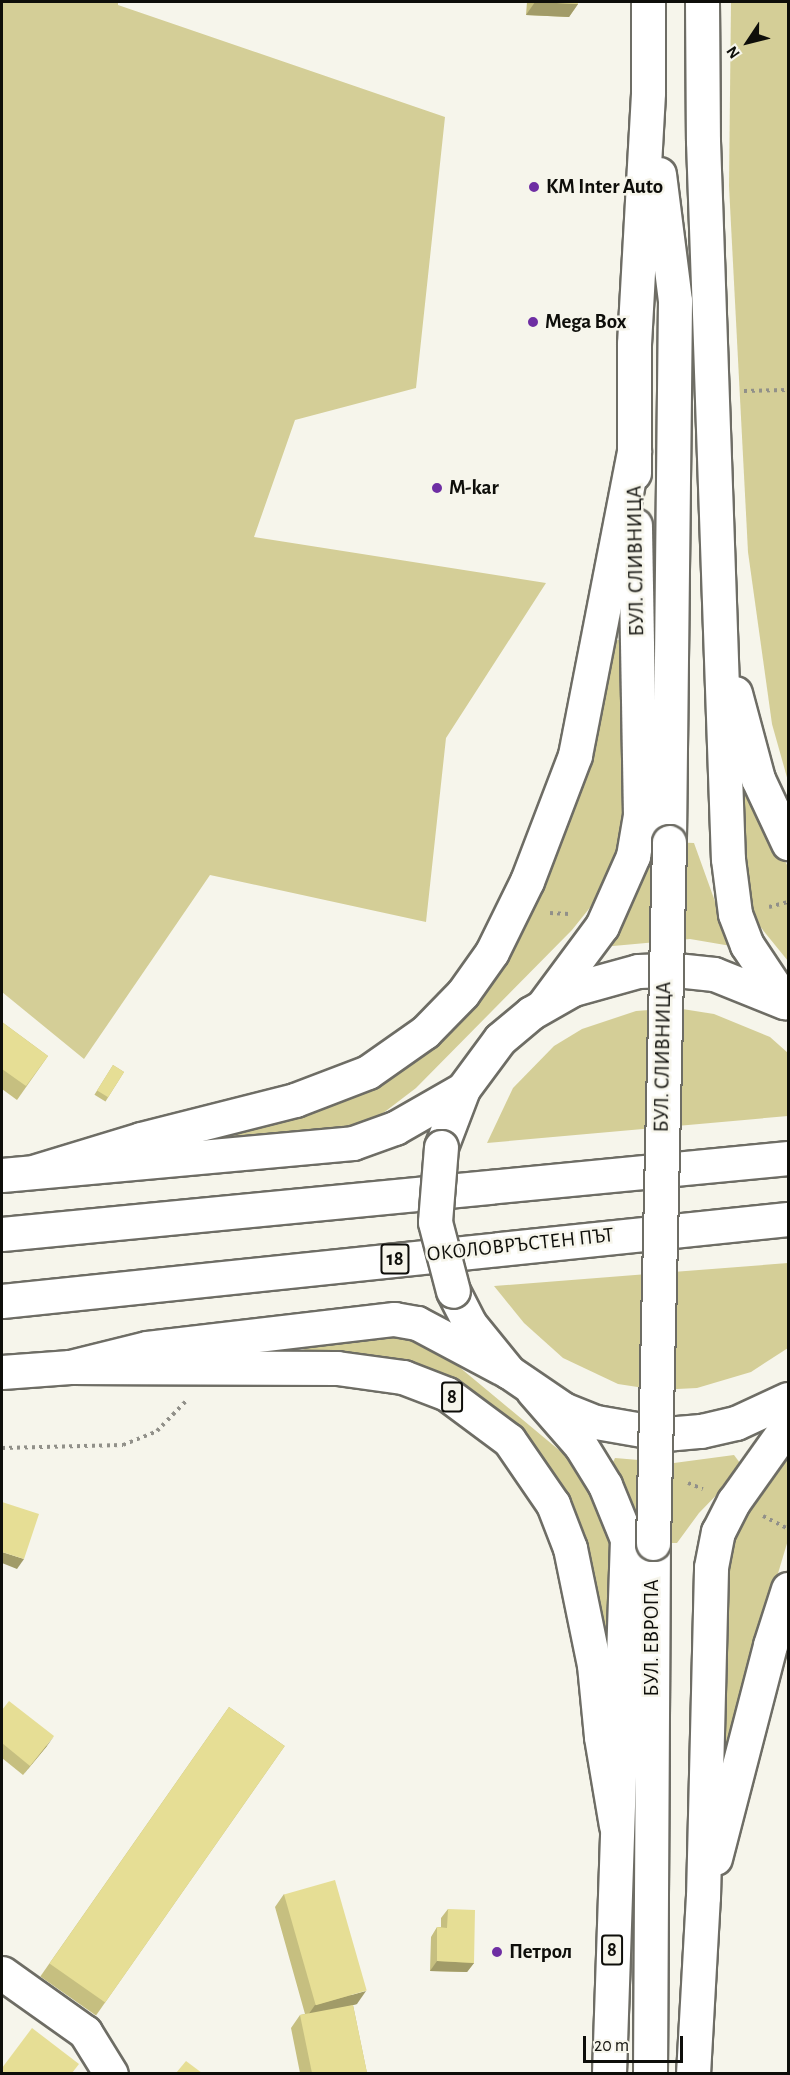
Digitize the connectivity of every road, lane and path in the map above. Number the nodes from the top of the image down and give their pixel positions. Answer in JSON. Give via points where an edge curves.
{"nodes":[{"id":1,"x":648,"y":2,"type":"edge"},
{"id":2,"x":702,"y":2,"type":"edge"},
{"id":3,"x":648,"y":92,"type":"junction"},
{"id":4,"x":703,"y":141,"type":"junction"},
{"id":5,"x":675,"y":300,"type":"junction"},
{"id":6,"x":789,"y":390,"type":"edge"},
{"id":7,"x":731,"y":392,"type":"dead end"},
{"id":8,"x":634,"y":452,"type":"junction"},
{"id":9,"x":721,"y":642,"type":"junction"},
{"id":10,"x":789,"y":843,"type":"edge"},
{"id":11,"x":545,"y":912,"type":"dead end"},
{"id":12,"x":575,"y":914,"type":"dead end"},
{"id":13,"x":544,"y":1004,"type":"junction"},
{"id":14,"x":787,"y":1004,"type":"edge"},
{"id":15,"x":463,"y":1089,"type":"junction"},
{"id":16,"x":789,"y":1158,"type":"edge"},
{"id":17,"x":36,"y":1171,"type":"junction"},
{"id":18,"x":2,"y":1175,"type":"edge"},
{"id":19,"x":660,"y":1202,"type":"joint"},
{"id":20,"x":789,"y":1218,"type":"edge"},
{"id":21,"x":2,"y":1234,"type":"edge"},
{"id":22,"x":2,"y":1301,"type":"edge"},
{"id":23,"x":70,"y":1368,"type":"junction"},
{"id":24,"x":2,"y":1372,"type":"edge"},
{"id":25,"x":521,"y":1381,"type":"junction"},
{"id":26,"x":789,"y":1399,"type":"edge"},
{"id":27,"x":188,"y":1400,"type":"dead end"},
{"id":28,"x":789,"y":1425,"type":"edge"},
{"id":29,"x":2,"y":1448,"type":"edge"},
{"id":30,"x":789,"y":1589,"type":"edge"},
{"id":31,"x":616,"y":1826,"type":"junction"},
{"id":32,"x":703,"y":1897,"type":"junction"},
{"id":33,"x":2,"y":1973,"type":"edge"},
{"id":34,"x":111,"y":2073,"type":"edge"},
{"id":35,"x":609,"y":2073,"type":"edge"},
{"id":36,"x":650,"y":2073,"type":"edge"},
{"id":37,"x":693,"y":2073,"type":"edge"}],
"edges":[{"from":1,"to":3,"type":"main road","name":"БУЛ. СЛИВНИЦА"},
{"from":2,"to":4,"type":"main road","name":"БУЛ. СЛИВНИЦА"},
{"from":3,"to":5,"type":"main road","name":"БУЛ. СЛИВНИЦА"},
{"from":3,"to":8,"type":"main road","name":"БУЛ. СЛИВНИЦА","via":[[634,344]]},
{"from":4,"to":5,"type":"main road","name":"БУЛ. СЛИВНИЦА"},
{"from":4,"to":9,"type":"main road","name":"БУЛ. СЛИВНИЦА"},
{"from":5,"to":19,"type":"main road","name":"БУЛ. СЛИВНИЦА","bridge":true,"via":[[669,842]]},
{"from":6,"to":7,"type":"path"},
{"from":8,"to":13,"type":"main road","name":"БУЛ. СЛИВНИЦА","via":[[640,815],[633,856],[620,891],[602,926]]},
{"from":8,"to":17,"type":"main road","via":[[574,755],[527,881],[492,952],[463,993],[425,1032],[368,1072],[295,1100],[141,1139]]},
{"from":9,"to":10,"type":"main road","via":[[758,779]]},
{"from":9,"to":14,"type":"main road","name":"БУЛ. СЛИВНИЦА","via":[[728,859],[735,914],[747,945]]},
{"from":11,"to":12,"type":"path"},
{"from":13,"to":14,"type":"main road","via":[[601,979],[638,971],[676,970],[723,977]]},
{"from":13,"to":15,"type":"main road","via":[[500,1040]]},
{"from":15,"to":17,"type":"main road","via":[[395,1128],[353,1143]]},
{"from":15,"to":25,"type":"main road","name":"БУЛ. ЕВРОПА","bridge":true,"via":[[441,1147],[435,1222],[453,1291],[469,1323]]},
{"from":16,"to":21,"type":"main road"},
{"from":17,"to":18,"type":"main road"},
{"from":19,"to":36,"type":"main road","name":"БУЛ. ЕВРОПА","bridge":true,"via":[[653,1543]]},
{"from":20,"to":22,"type":"main road","name":"ОКОЛОВРЪСТЕН ПЪТ","number":"18"},
{"from":23,"to":24,"type":"main road","number":"8"},
{"from":23,"to":25,"type":"main road","via":[[147,1348],[394,1319],[417,1323]]},
{"from":23,"to":31,"type":"main road","number":"8","via":[[337,1368],[403,1377],[447,1394],[509,1440],[553,1504],[570,1548],[594,1665]]},
{"from":25,"to":26,"type":"main road","via":[[563,1409],[596,1422],[665,1434],[735,1424]]},
{"from":25,"to":31,"type":"main road","name":"БУЛ. ЕВРОПА","via":[[581,1446],[605,1485],[627,1539],[628,1593]]},
{"from":27,"to":29,"type":"path","via":[[157,1431],[123,1445]]},
{"from":28,"to":32,"type":"main road","via":[[734,1501],[718,1532],[711,1567]]},
{"from":30,"to":32,"type":"main road","via":[[770,1645],[732,1804]]},
{"from":31,"to":35,"type":"main road","name":"БУЛ. ЕВРОПА","number":"8"},
{"from":32,"to":37,"type":"main road"},
{"from":33,"to":34,"type":"main road","via":[[85,2032]]}]}
